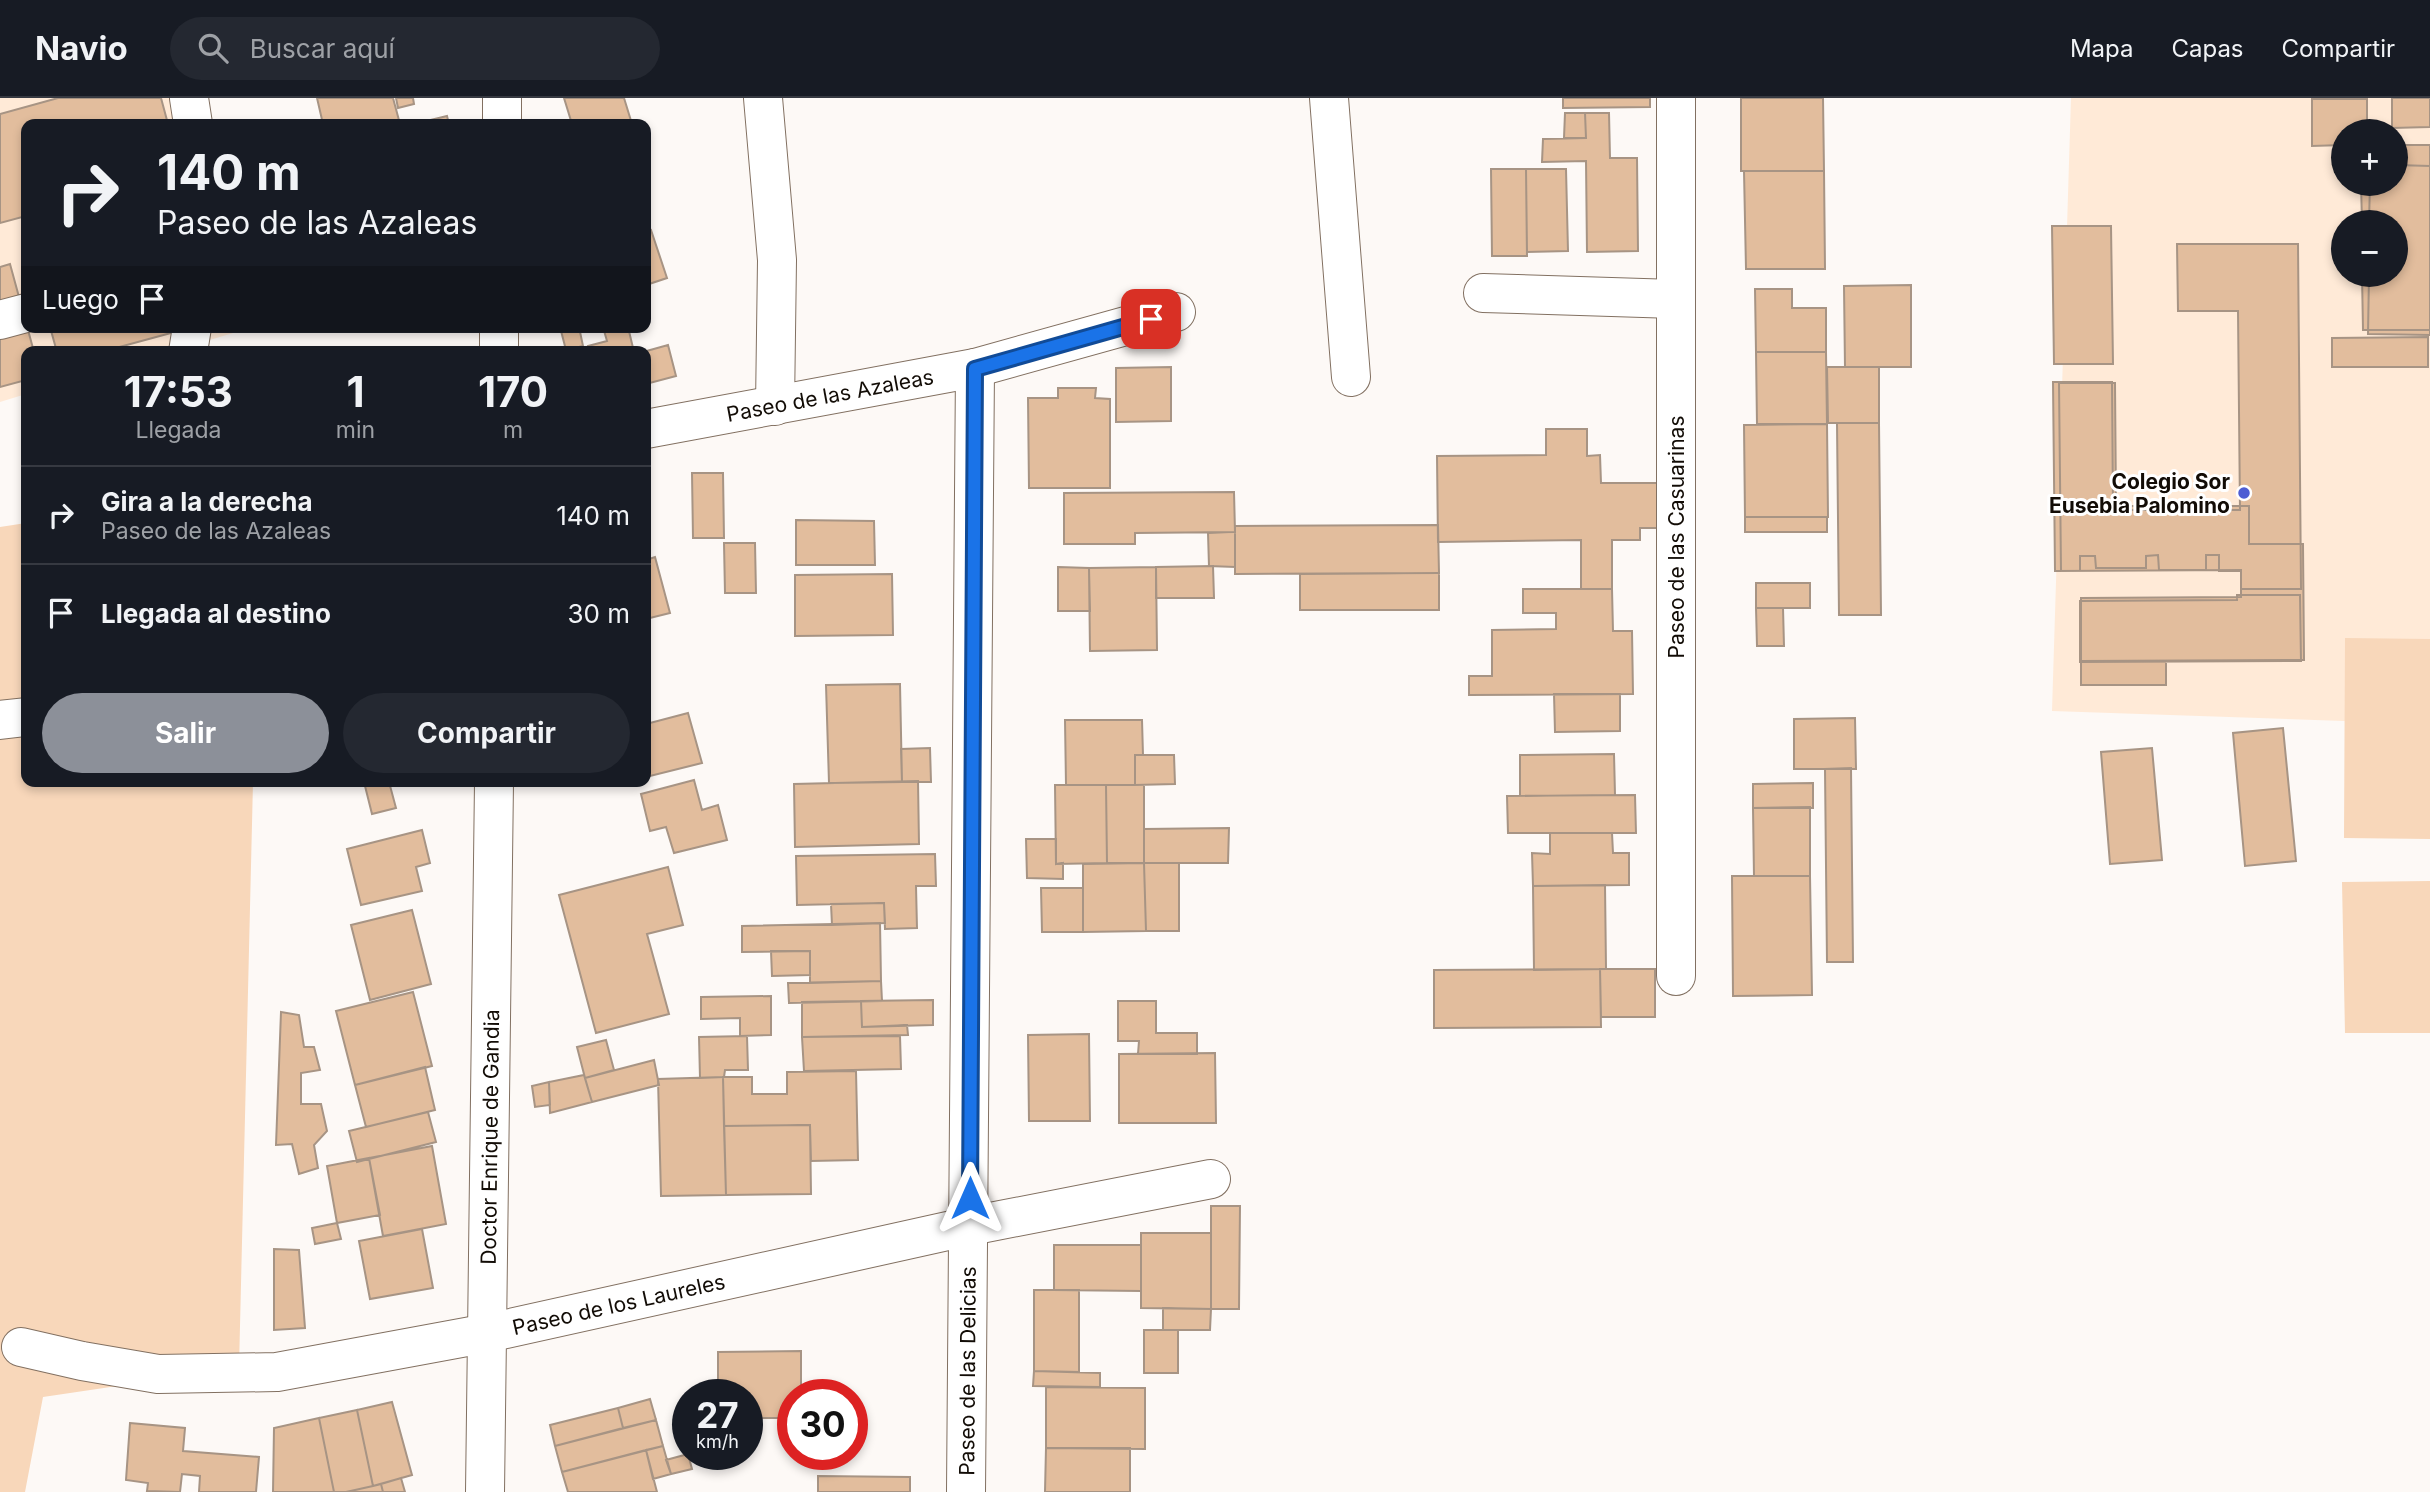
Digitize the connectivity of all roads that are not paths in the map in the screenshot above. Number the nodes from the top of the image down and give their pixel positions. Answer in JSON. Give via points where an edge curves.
{"nodes":[{"id":1,"x":189,"y":98,"type":"edge"},
{"id":2,"x":502,"y":98,"type":"edge"},
{"id":3,"x":763,"y":98,"type":"edge"},
{"id":4,"x":1329,"y":98,"type":"edge"},
{"id":5,"x":1676,"y":98,"type":"edge"},
{"id":6,"x":192,"y":119,"type":"edge"},
{"id":7,"x":502,"y":119,"type":"edge"},
{"id":8,"x":1483,"y":293,"type":"dead end"},
{"id":9,"x":1675,"y":299,"type":"junction"},
{"id":10,"x":1176,"y":312,"type":"dead end"},
{"id":11,"x":21,"y":314,"type":"edge"},
{"id":12,"x":0,"y":320,"type":"edge"},
{"id":13,"x":975,"y":369,"type":"junction"},
{"id":14,"x":1351,"y":377,"type":"dead end"},
{"id":15,"x":775,"y":405,"type":"junction"},
{"id":16,"x":651,"y":428,"type":"edge"},
{"id":17,"x":21,"y":718,"type":"edge"},
{"id":18,"x":0,"y":720,"type":"edge"},
{"id":19,"x":494,"y":787,"type":"edge"},
{"id":20,"x":1676,"y":976,"type":"dead end"},
{"id":21,"x":1211,"y":1179,"type":"dead end"},
{"id":22,"x":970,"y":1226,"type":"junction"},
{"id":23,"x":488,"y":1333,"type":"junction"},
{"id":24,"x":21,"y":1347,"type":"dead end"},
{"id":25,"x":485,"y":1492,"type":"edge"},
{"id":26,"x":966,"y":1492,"type":"edge"}],
"edges":[{"from":1,"to":6,"type":"street"},
{"from":2,"to":7,"type":"street"},
{"from":3,"to":15,"type":"street","via":[[777,260]]},
{"from":4,"to":14,"type":"street"},
{"from":5,"to":9,"type":"street","name":"Paseo de las Casuarinas"},
{"from":8,"to":9,"type":"street"},
{"from":9,"to":20,"type":"street","name":"Paseo de las Casuarinas"},
{"from":10,"to":13,"type":"street","name":"Paseo de las Azaleas"},
{"from":11,"to":12,"type":"street"},
{"from":13,"to":15,"type":"street","name":"Paseo de las Azaleas"},
{"from":13,"to":22,"type":"street","name":"Paseo de las Delicias"},
{"from":15,"to":16,"type":"street","name":"Paseo de las Azaleas"},
{"from":17,"to":18,"type":"street"},
{"from":19,"to":23,"type":"street","name":"Doctor Enrique de Gandia"},
{"from":21,"to":22,"type":"street","name":"Paseo de los Laureles"},
{"from":22,"to":23,"type":"street","name":"Paseo de los Laureles"},
{"from":22,"to":26,"type":"street","name":"Paseo de las Delicias"},
{"from":23,"to":24,"type":"street","name":"Paseo de los Laureles","via":[[277,1372],[158,1374]]},
{"from":23,"to":25,"type":"street","name":"Doctor Enrique de Gandia"}]}
